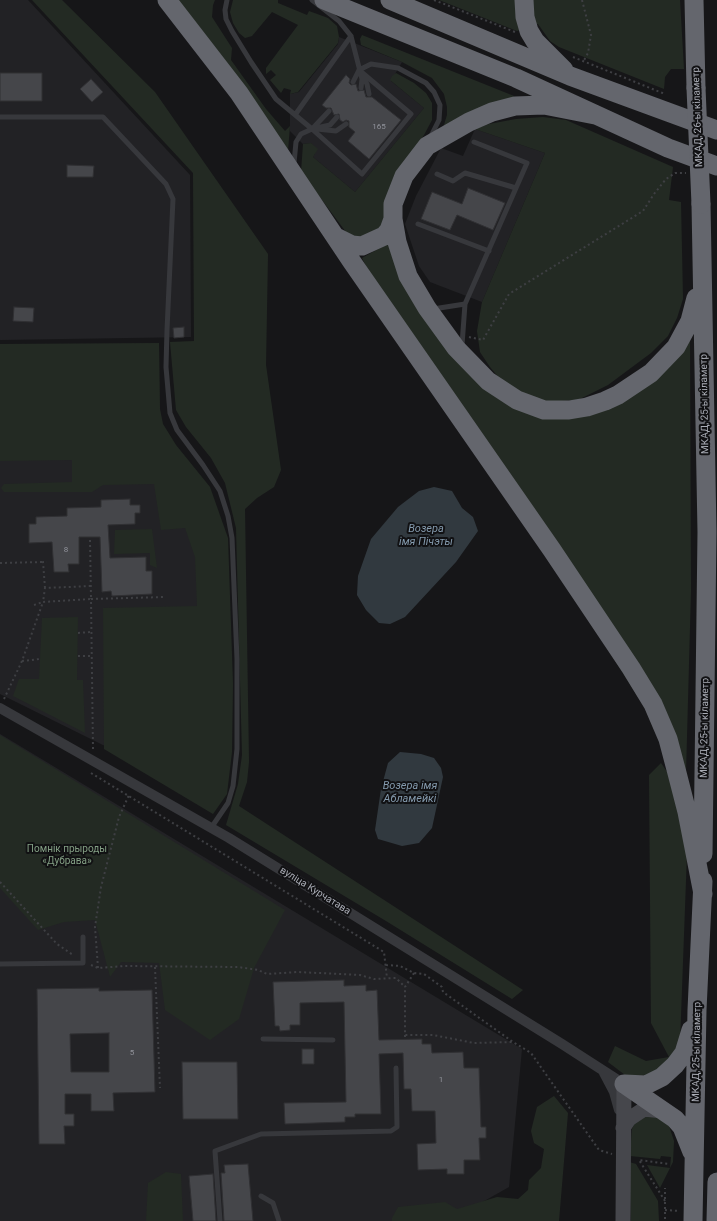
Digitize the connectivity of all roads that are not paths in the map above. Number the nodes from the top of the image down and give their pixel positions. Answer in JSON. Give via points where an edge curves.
{"nodes":[{"id":1,"x":167,"y":0,"type":"edge"},
{"id":2,"x":227,"y":0,"type":"edge"},
{"id":3,"x":312,"y":0,"type":"edge"},
{"id":4,"x":324,"y":0,"type":"edge"},
{"id":5,"x":390,"y":0,"type":"edge"},
{"id":6,"x":524,"y":0,"type":"edge"},
{"id":7,"x":690,"y":0,"type":"edge"},
{"id":8,"x":694,"y":0,"type":"edge"},
{"id":9,"x":694,"y":19,"type":"junction"},
{"id":10,"x":351,"y":36,"type":"junction"},
{"id":11,"x":359,"y":70,"type":"junction"},
{"id":12,"x":570,"y":76,"type":"junction"},
{"id":13,"x":353,"y":82,"type":"dead end"},
{"id":14,"x":361,"y":88,"type":"dead end"},
{"id":15,"x":369,"y":94,"type":"dead end"},
{"id":16,"x":329,"y":111,"type":"dead end"},
{"id":17,"x":295,"y":116,"type":"junction"},
{"id":18,"x":596,"y":116,"type":"junction"},
{"id":19,"x":0,"y":117,"type":"edge"},
{"id":20,"x":337,"y":117,"type":"dead end"},
{"id":21,"x":346,"y":124,"type":"dead end"},
{"id":22,"x":312,"y":129,"type":"junction"},
{"id":23,"x":717,"y":130,"type":"edge"},
{"id":24,"x":474,"y":142,"type":"dead end"},
{"id":25,"x":427,"y":146,"type":"junction"},
{"id":26,"x":717,"y":166,"type":"edge"},
{"id":27,"x":437,"y":174,"type":"dead end"},
{"id":28,"x":294,"y":176,"type":"junction"},
{"id":29,"x":516,"y":188,"type":"junction"},
{"id":30,"x":393,"y":219,"type":"junction"},
{"id":31,"x":418,"y":224,"type":"dead end"},
{"id":32,"x":701,"y":234,"type":"joint"},
{"id":33,"x":336,"y":237,"type":"junction"},
{"id":34,"x":489,"y":251,"type":"junction"},
{"id":35,"x":702,"y":267,"type":"junction"},
{"id":36,"x":465,"y":304,"type":"junction"},
{"id":37,"x":427,"y":308,"type":"junction"},
{"id":38,"x":466,"y":359,"type":"junction"},
{"id":39,"x":1,"y":705,"type":"edge"},
{"id":40,"x":211,"y":828,"type":"junction"},
{"id":41,"x":703,"y":894,"type":"junction"},
{"id":42,"x":83,"y":937,"type":"dead end"},
{"id":43,"x":0,"y":964,"type":"edge"},
{"id":44,"x":697,"y":1010,"type":"junction"},
{"id":45,"x":263,"y":1039,"type":"dead end"},
{"id":46,"x":333,"y":1040,"type":"dead end"},
{"id":47,"x":396,"y":1068,"type":"dead end"},
{"id":48,"x":601,"y":1070,"type":"junction"},
{"id":49,"x":624,"y":1084,"type":"junction"},
{"id":50,"x":665,"y":1111,"type":"junction"},
{"id":51,"x":623,"y":1128,"type":"junction"},
{"id":52,"x":695,"y":1160,"type":"junction"},
{"id":53,"x":717,"y":1182,"type":"edge"},
{"id":54,"x":261,"y":1196,"type":"dead end"},
{"id":55,"x":220,"y":1221,"type":"edge"},
{"id":56,"x":279,"y":1221,"type":"edge"},
{"id":57,"x":623,"y":1221,"type":"edge"},
{"id":58,"x":692,"y":1221,"type":"edge"},
{"id":59,"x":716,"y":1221,"type":"edge"}],
"edges":[{"from":1,"to":28,"type":"highway","via":[[239,93]]},
{"from":2,"to":17,"type":"lane","via":[[226,19],[232,31],[276,99]]},
{"from":3,"to":10,"type":"lane","via":[[339,21]]},
{"from":4,"to":18,"type":"highway","via":[[516,78]]},
{"from":5,"to":12,"type":"highway"},
{"from":6,"to":12,"type":"highway","via":[[529,31],[535,41]]},
{"from":7,"to":9,"type":"highway"},
{"from":8,"to":9,"type":"highway","name":"МКАД, 26-ы кіламетр"},
{"from":9,"to":32,"type":"highway","name":"МКАД, 26-ы кіламетр","bridge":true},
{"from":10,"to":11,"type":"lane"},
{"from":10,"to":17,"type":"lane"},
{"from":11,"to":13,"type":"lane"},
{"from":11,"to":14,"type":"lane"},
{"from":11,"to":15,"type":"lane"},
{"from":11,"to":22,"type":"lane","via":[[411,114],[362,174]]},
{"from":11,"to":25,"type":"lane","via":[[371,64],[398,68],[426,83],[440,105],[439,120]]},
{"from":12,"to":23,"type":"highway"},
{"from":16,"to":22,"type":"lane"},
{"from":17,"to":22,"type":"lane"},
{"from":18,"to":25,"type":"highway","via":[[544,105],[515,106],[469,122]]},
{"from":18,"to":26,"type":"highway","via":[[668,148]]},
{"from":19,"to":40,"type":"lane","via":[[104,117],[166,184],[173,199],[166,367],[170,413],[176,430],[220,491],[232,538],[238,659],[237,749],[233,786],[228,803]]},
{"from":20,"to":22,"type":"lane","via":[[330,125]]},
{"from":21,"to":22,"type":"lane","via":[[336,131]]},
{"from":22,"to":28,"type":"lane","via":[[301,134],[296,142]]},
{"from":24,"to":29,"type":"lane","via":[[527,162]]},
{"from":25,"to":30,"type":"highway","via":[[404,176],[393,204]]},
{"from":27,"to":29,"type":"lane","via":[[453,181],[465,173]]},
{"from":28,"to":33,"type":"highway"},
{"from":29,"to":34,"type":"lane"},
{"from":30,"to":33,"type":"highway","via":[[384,236],[362,246],[352,245]]},
{"from":30,"to":37,"type":"highway","via":[[408,276]]},
{"from":31,"to":34,"type":"lane"},
{"from":32,"to":35,"type":"highway","name":"МКАД, 25-ы кіламетр"},
{"from":33,"to":41,"type":"highway","via":[[552,550],[653,704],[668,739],[677,773]]},
{"from":34,"to":36,"type":"lane"},
{"from":35,"to":38,"type":"highway","via":[[695,308],[676,347],[651,373],[605,401],[569,410],[537,408],[501,391]]},
{"from":35,"to":41,"type":"highway","name":"МКАД, 25-ы кіламетр","via":[[707,532]]},
{"from":36,"to":37,"type":"lane"},
{"from":36,"to":38,"type":"lane","via":[[462,335]]},
{"from":37,"to":38,"type":"highway"},
{"from":39,"to":40,"type":"street","name":"вуліца Курчатава"},
{"from":40,"to":48,"type":"street","name":"вуліца Курчатава"},
{"from":41,"to":44,"type":"highway","name":"МКАД, 25-ы кіламетр"},
{"from":42,"to":43,"type":"lane","via":[[83,963]]},
{"from":44,"to":49,"type":"highway","via":[[684,1053],[674,1065],[650,1083],[637,1086]]},
{"from":44,"to":52,"type":"highway","name":"МКАД, 25-ы кіламетр"},
{"from":45,"to":46,"type":"lane"},
{"from":47,"to":55,"type":"lane","via":[[397,1127],[391,1131],[261,1134],[215,1151]]},
{"from":48,"to":49,"type":"street","name":"вуліца Курчатава"},
{"from":48,"to":51,"type":"street","via":[[614,1092]]},
{"from":49,"to":50,"type":"highway"},
{"from":49,"to":51,"type":"main road"},
{"from":50,"to":51,"type":"main road","via":[[644,1109],[629,1119]]},
{"from":50,"to":52,"type":"highway","via":[[682,1127]]},
{"from":51,"to":57,"type":"main road"},
{"from":52,"to":58,"type":"highway","name":"МКАД, 25-ы кіламетр"},
{"from":53,"to":59,"type":"highway"},
{"from":54,"to":56,"type":"lane","via":[[273,1203]]}]}
